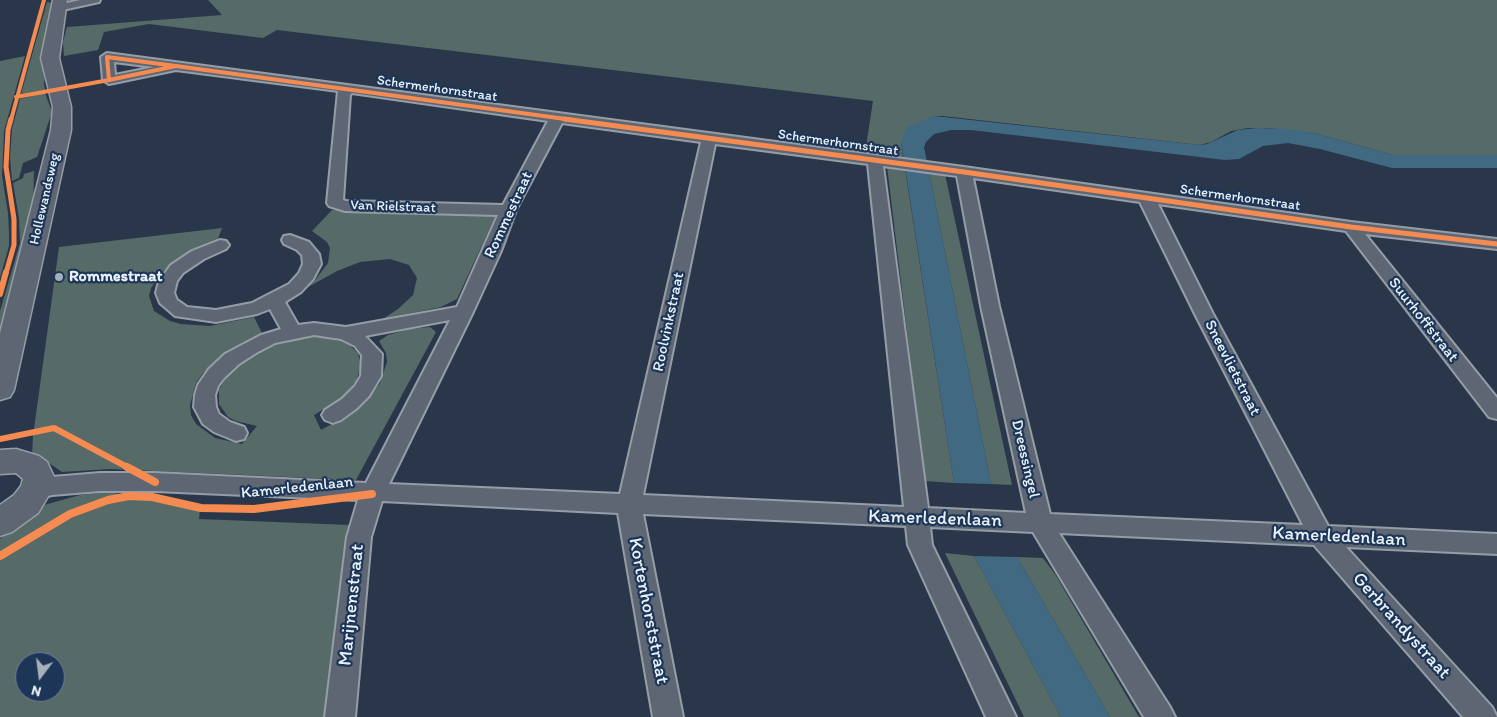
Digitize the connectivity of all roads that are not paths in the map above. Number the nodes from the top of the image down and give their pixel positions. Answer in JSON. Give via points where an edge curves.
{"nodes":[{"id":1,"x":95,"y":0,"type":"edge"},
{"id":2,"x":59,"y":4,"type":"edge"},
{"id":3,"x":176,"y":66,"type":"dead end"},
{"id":4,"x":348,"y":89,"type":"junction"},
{"id":5,"x":557,"y":118,"type":"junction"},
{"id":6,"x":710,"y":139,"type":"junction"},
{"id":7,"x":885,"y":162,"type":"junction"},
{"id":8,"x":964,"y":172,"type":"junction"},
{"id":9,"x":1146,"y":197,"type":"junction"},
{"id":10,"x":508,"y":210,"type":"junction"},
{"id":11,"x":1351,"y":227,"type":"junction"},
{"id":12,"x":290,"y":240,"type":"dead end"},
{"id":13,"x":1497,"y":244,"type":"edge"},
{"id":14,"x":220,"y":245,"type":"dead end"},
{"id":15,"x":275,"y":300,"type":"junction"},
{"id":16,"x":464,"y":312,"type":"junction"},
{"id":17,"x":292,"y":332,"type":"junction"},
{"id":18,"x":346,"y":333,"type":"junction"},
{"id":19,"x":0,"y":390,"type":"edge"},
{"id":20,"x":1497,"y":412,"type":"edge"},
{"id":21,"x":332,"y":415,"type":"dead end"},
{"id":22,"x":236,"y":433,"type":"dead end"},
{"id":23,"x":0,"y":462,"type":"edge"},
{"id":24,"x":36,"y":490,"type":"junction"},
{"id":25,"x":372,"y":494,"type":"junction"},
{"id":26,"x":629,"y":505,"type":"junction"},
{"id":27,"x":917,"y":518,"type":"junction"},
{"id":28,"x":0,"y":523,"type":"edge"},
{"id":29,"x":1040,"y":523,"type":"junction"},
{"id":30,"x":1320,"y":536,"type":"junction"},
{"id":31,"x":1497,"y":544,"type":"edge"},
{"id":32,"x":340,"y":717,"type":"edge"},
{"id":33,"x":668,"y":717,"type":"edge"},
{"id":34,"x":1002,"y":717,"type":"edge"},
{"id":35,"x":1160,"y":717,"type":"edge"},
{"id":36,"x":1482,"y":717,"type":"edge"}],
"edges":[{"from":1,"to":2,"type":"street","name":"Hollewandsweg"},
{"from":2,"to":19,"type":"main road","name":"Hollewandsweg","via":[[50,58],[62,108],[61,130]]},
{"from":3,"to":4,"type":"street","name":"Schermerhornstraat"},
{"from":4,"to":5,"type":"street","name":"Schermerhornstraat"},
{"from":4,"to":10,"type":"street","name":"Van Rielstraat","via":[[343,94],[335,202],[345,206]]},
{"from":5,"to":6,"type":"street","name":"Schermerhornstraat"},
{"from":5,"to":10,"type":"street","name":"Rommestraat"},
{"from":6,"to":7,"type":"street","name":"Schermerhornstraat"},
{"from":6,"to":26,"type":"street","name":"Roolvinkstraat"},
{"from":7,"to":8,"type":"street","name":"Schermerhornstraat"},
{"from":7,"to":27,"type":"street","via":[[889,268]]},
{"from":8,"to":9,"type":"street","name":"Schermerhornstraat"},
{"from":8,"to":29,"type":"street","name":"Dreessingel","via":[[990,306]]},
{"from":9,"to":11,"type":"street","name":"Schermerhornstraat"},
{"from":9,"to":30,"type":"street","name":"Sneevlietstraat"},
{"from":10,"to":16,"type":"street","name":"Rommestraat"},
{"from":11,"to":13,"type":"street","name":"Schermerhornstraat"},
{"from":11,"to":20,"type":"street","name":"Suurhoffstraat"},
{"from":12,"to":15,"type":"street","via":[[303,246],[310,254],[312,264],[295,288]]},
{"from":14,"to":15,"type":"street","via":[[177,269],[165,292],[169,303],[182,312],[216,316],[257,308]]},
{"from":15,"to":17,"type":"street"},
{"from":16,"to":18,"type":"street"},
{"from":16,"to":25,"type":"street","name":"Rommestraat"},
{"from":17,"to":18,"type":"street","via":[[329,330]]},
{"from":17,"to":22,"type":"street","via":[[249,348],[232,359],[208,385],[205,408],[222,428]]},
{"from":18,"to":21,"type":"street","via":[[362,342],[372,354],[373,365],[362,391]]},
{"from":23,"to":24,"type":"main road","via":[[16,461],[36,470],[39,479]]},
{"from":24,"to":25,"type":"street","name":"Kamerledenlaan","via":[[100,482],[155,482]]},
{"from":24,"to":28,"type":"main road","via":[[26,504]]},
{"from":25,"to":26,"type":"street","name":"Kamerledenlaan"},
{"from":25,"to":32,"type":"street","name":"Marijnenstraat","via":[[359,537]]},
{"from":26,"to":27,"type":"street","name":"Kamerledenlaan"},
{"from":26,"to":33,"type":"street","name":"Kortenhorststraat"},
{"from":27,"to":29,"type":"street","name":"Kamerledenlaan"},
{"from":27,"to":34,"type":"street","via":[[920,545]]},
{"from":29,"to":30,"type":"street","name":"Kamerledenlaan"},
{"from":29,"to":35,"type":"street","name":"Dreessingel"},
{"from":30,"to":31,"type":"street","name":"Kamerledenlaan"},
{"from":30,"to":36,"type":"street","name":"Gerbrandystraat"}]}
